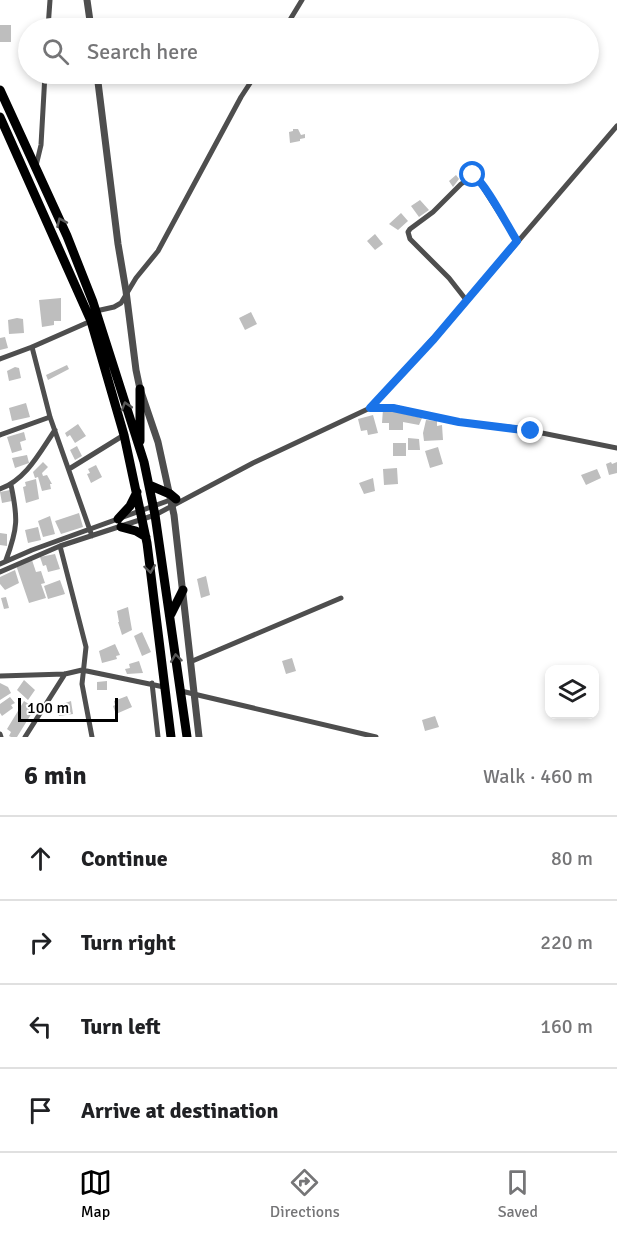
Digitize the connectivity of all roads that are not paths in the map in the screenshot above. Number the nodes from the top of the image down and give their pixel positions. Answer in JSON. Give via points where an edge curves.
{"nodes":[{"id":1,"x":50,"y":0,"type":"edge"},
{"id":2,"x":87,"y":0,"type":"edge"},
{"id":3,"x":302,"y":0,"type":"edge"},
{"id":4,"x":49,"y":18,"type":"edge"},
{"id":5,"x":90,"y":18,"type":"edge"},
{"id":6,"x":291,"y":18,"type":"edge"},
{"id":7,"x":44,"y":84,"type":"edge"},
{"id":8,"x":98,"y":84,"type":"edge"},
{"id":9,"x":250,"y":84,"type":"edge"},
{"id":10,"x":0,"y":90,"type":"edge"},
{"id":11,"x":0,"y":117,"type":"edge"},
{"id":12,"x":617,"y":126,"type":"edge"},
{"id":13,"x":36,"y":168,"type":"junction"},
{"id":14,"x":517,"y":241,"type":"junction"},
{"id":15,"x":126,"y":291,"type":"junction"},
{"id":16,"x":467,"y":302,"type":"junction"},
{"id":17,"x":96,"y":311,"type":"junction"},
{"id":18,"x":91,"y":321,"type":"junction"},
{"id":19,"x":32,"y":348,"type":"junction"},
{"id":20,"x":0,"y":359,"type":"edge"},
{"id":21,"x":140,"y":389,"type":"junction"},
{"id":22,"x":370,"y":408,"type":"junction"},
{"id":23,"x":50,"y":417,"type":"junction"},
{"id":24,"x":55,"y":430,"type":"junction"},
{"id":25,"x":0,"y":435,"type":"edge"},
{"id":26,"x":124,"y":435,"type":"junction"},
{"id":27,"x":617,"y":448,"type":"edge"},
{"id":28,"x":140,"y":450,"type":"junction"},
{"id":29,"x":69,"y":470,"type":"junction"},
{"id":30,"x":10,"y":485,"type":"junction"},
{"id":31,"x":149,"y":486,"type":"junction"},
{"id":32,"x":0,"y":489,"type":"edge"},
{"id":33,"x":137,"y":492,"type":"junction"},
{"id":34,"x":174,"y":500,"type":"junction"},
{"id":35,"x":154,"y":510,"type":"junction"},
{"id":36,"x":141,"y":515,"type":"junction"},
{"id":37,"x":119,"y":523,"type":"junction"},
{"id":38,"x":90,"y":529,"type":"junction"},
{"id":39,"x":92,"y":536,"type":"junction"},
{"id":40,"x":146,"y":537,"type":"junction"},
{"id":41,"x":60,"y":546,"type":"junction"},
{"id":42,"x":3,"y":562,"type":"edge"},
{"id":43,"x":0,"y":572,"type":"edge"},
{"id":44,"x":183,"y":590,"type":"junction"},
{"id":45,"x":341,"y":598,"type":"dead end"},
{"id":46,"x":171,"y":614,"type":"junction"},
{"id":47,"x":190,"y":662,"type":"junction"},
{"id":48,"x":82,"y":670,"type":"junction"},
{"id":49,"x":65,"y":674,"type":"junction"},
{"id":50,"x":0,"y":676,"type":"edge"},
{"id":51,"x":152,"y":683,"type":"junction"},
{"id":52,"x":164,"y":687,"type":"junction"},
{"id":53,"x":181,"y":691,"type":"junction"},
{"id":54,"x":193,"y":694,"type":"junction"},
{"id":55,"x":25,"y":737,"type":"edge"},
{"id":56,"x":92,"y":737,"type":"edge"},
{"id":57,"x":158,"y":737,"type":"edge"},
{"id":58,"x":171,"y":737,"type":"edge"},
{"id":59,"x":187,"y":737,"type":"edge"},
{"id":60,"x":199,"y":737,"type":"edge"},
{"id":61,"x":374,"y":737,"type":"edge"}],
"edges":[{"from":1,"to":4,"type":"street"},
{"from":2,"to":5,"type":"street"},
{"from":3,"to":6,"type":"street"},
{"from":7,"to":13,"type":"street"},
{"from":8,"to":15,"type":"street"},
{"from":9,"to":15,"type":"street","via":[[168,235]]},
{"from":10,"to":13,"type":"highway"},
{"from":11,"to":18,"type":"highway"},
{"from":12,"to":14,"type":"street"},
{"from":17,"to":13,"type":"highway","one_way":true},
{"from":14,"to":16,"type":"street"},
{"from":14,"to":16,"type":"street","via":[[473,175],[410,229],[410,239]]},
{"from":15,"to":17,"type":"street","via":[[119,304]]},
{"from":15,"to":21,"type":"street"},
{"from":16,"to":22,"type":"street"},
{"from":28,"to":17,"type":"highway","one_way":true},
{"from":18,"to":19,"type":"street"},
{"from":18,"to":26,"type":"highway"},
{"from":19,"to":20,"type":"street"},
{"from":19,"to":23,"type":"street"},
{"from":21,"to":28,"type":"highway"},
{"from":21,"to":34,"type":"street"},
{"from":22,"to":27,"type":"street","via":[[393,408],[459,422],[517,428]]},
{"from":22,"to":34,"type":"street"},
{"from":23,"to":24,"type":"street"},
{"from":23,"to":25,"type":"street"},
{"from":24,"to":29,"type":"street"},
{"from":24,"to":30,"type":"street","via":[[22,476]]},
{"from":26,"to":29,"type":"street"},
{"from":26,"to":33,"type":"highway"},
{"from":28,"to":31,"type":"highway"},
{"from":29,"to":38,"type":"street"},
{"from":30,"to":32,"type":"street"},
{"from":30,"to":42,"type":"street","via":[[17,523]]},
{"from":31,"to":34,"type":"highway"},
{"from":31,"to":35,"type":"highway"},
{"from":33,"to":36,"type":"highway"},
{"from":33,"to":37,"type":"highway"},
{"from":34,"to":35,"type":"street"},
{"from":34,"to":35,"type":"street"},
{"from":34,"to":44,"type":"street"},
{"from":35,"to":36,"type":"street"},
{"from":35,"to":36,"type":"street"},
{"from":35,"to":46,"type":"highway"},
{"from":36,"to":37,"type":"street"},
{"from":36,"to":40,"type":"highway"},
{"from":37,"to":38,"type":"street"},
{"from":37,"to":39,"type":"street"},
{"from":37,"to":40,"type":"highway"},
{"from":38,"to":39,"type":"street"},
{"from":38,"to":42,"type":"street"},
{"from":39,"to":41,"type":"street"},
{"from":40,"to":52,"type":"highway","one_way":true},
{"from":41,"to":43,"type":"street"},
{"from":41,"to":48,"type":"street","via":[[85,642]]},
{"from":44,"to":46,"type":"highway"},
{"from":44,"to":47,"type":"street"},
{"from":45,"to":47,"type":"street"},
{"from":53,"to":46,"type":"highway","one_way":true},
{"from":47,"to":54,"type":"street"},
{"from":48,"to":49,"type":"street"},
{"from":48,"to":51,"type":"street"},
{"from":48,"to":56,"type":"street"},
{"from":49,"to":50,"type":"street"},
{"from":49,"to":55,"type":"street"},
{"from":51,"to":52,"type":"street"},
{"from":51,"to":57,"type":"street"},
{"from":52,"to":58,"type":"highway"},
{"from":53,"to":54,"type":"street"},
{"from":53,"to":59,"type":"highway"},
{"from":54,"to":60,"type":"street"},
{"from":54,"to":61,"type":"street"}]}
